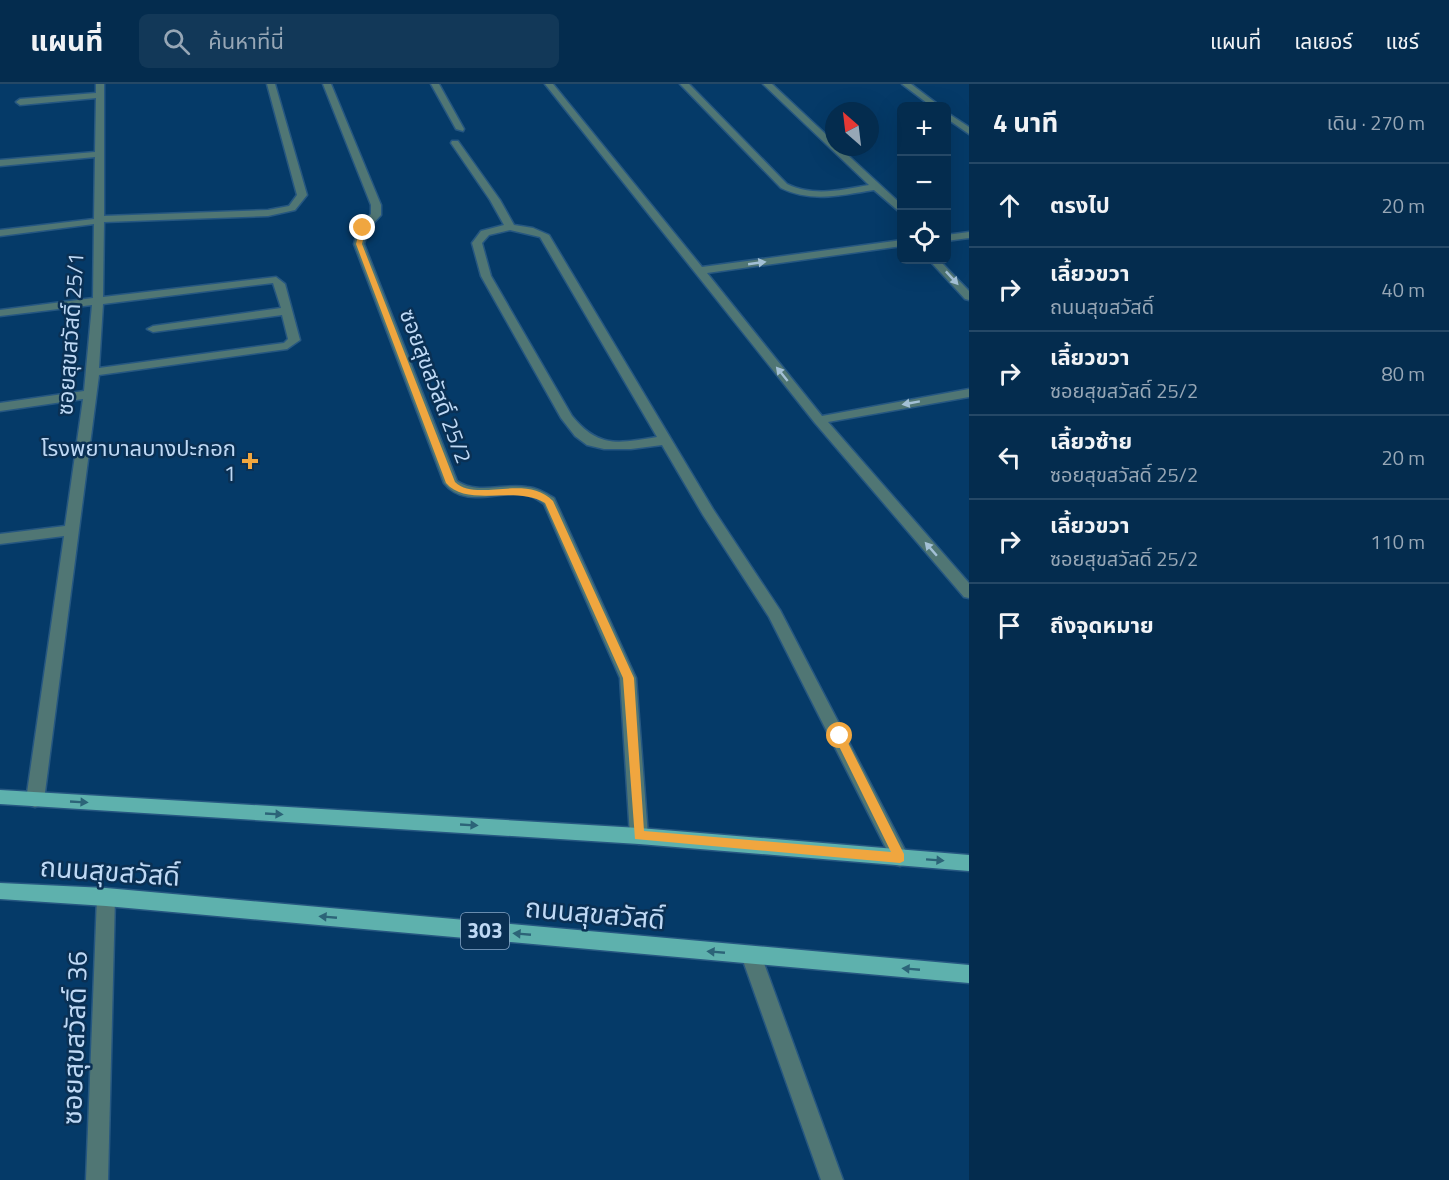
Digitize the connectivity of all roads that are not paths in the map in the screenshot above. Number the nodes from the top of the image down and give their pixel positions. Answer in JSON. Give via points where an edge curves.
{"nodes":[{"id":1,"x":271,"y":84,"type":"edge"},
{"id":2,"x":327,"y":84,"type":"edge"},
{"id":3,"x":435,"y":84,"type":"edge"},
{"id":4,"x":549,"y":84,"type":"edge"},
{"id":5,"x":684,"y":84,"type":"edge"},
{"id":6,"x":767,"y":84,"type":"edge"},
{"id":7,"x":906,"y":84,"type":"edge"},
{"id":8,"x":100,"y":90,"type":"edge"},
{"id":9,"x":20,"y":102,"type":"dead end"},
{"id":10,"x":931,"y":102,"type":"edge"},
{"id":11,"x":951,"y":118,"type":"edge"},
{"id":12,"x":460,"y":129,"type":"dead end"},
{"id":13,"x":969,"y":131,"type":"edge"},
{"id":14,"x":455,"y":143,"type":"dead end"},
{"id":15,"x":99,"y":154,"type":"junction"},
{"id":16,"x":0,"y":163,"type":"edge"},
{"id":17,"x":876,"y":187,"type":"junction"},
{"id":18,"x":901,"y":210,"type":"edge"},
{"id":19,"x":98,"y":220,"type":"junction"},
{"id":20,"x":510,"y":227,"type":"junction"},
{"id":21,"x":0,"y":233,"type":"edge"},
{"id":22,"x":969,"y":235,"type":"edge"},
{"id":23,"x":951,"y":237,"type":"edge"},
{"id":24,"x":897,"y":244,"type":"edge"},
{"id":25,"x":938,"y":264,"type":"edge"},
{"id":26,"x":699,"y":271,"type":"junction"},
{"id":27,"x":969,"y":297,"type":"edge"},
{"id":28,"x":98,"y":301,"type":"junction"},
{"id":29,"x":286,"y":310,"type":"junction"},
{"id":30,"x":0,"y":313,"type":"edge"},
{"id":31,"x":153,"y":330,"type":"dead end"},
{"id":32,"x":93,"y":372,"type":"junction"},
{"id":33,"x":969,"y":393,"type":"edge"},
{"id":34,"x":89,"y":394,"type":"junction"},
{"id":35,"x":0,"y":407,"type":"edge"},
{"id":36,"x":819,"y":420,"type":"junction"},
{"id":37,"x":667,"y":440,"type":"junction"},
{"id":38,"x":71,"y":530,"type":"junction"},
{"id":39,"x":0,"y":539,"type":"edge"},
{"id":40,"x":969,"y":593,"type":"edge"},
{"id":41,"x":0,"y":797,"type":"edge"},
{"id":42,"x":35,"y":800,"type":"junction"},
{"id":43,"x":639,"y":836,"type":"junction"},
{"id":44,"x":900,"y":858,"type":"junction"},
{"id":45,"x":969,"y":863,"type":"edge"},
{"id":46,"x":0,"y":891,"type":"edge"},
{"id":47,"x":106,"y":897,"type":"junction"},
{"id":48,"x":751,"y":955,"type":"junction"},
{"id":49,"x":969,"y":974,"type":"edge"},
{"id":50,"x":97,"y":1180,"type":"edge"},
{"id":51,"x":832,"y":1180,"type":"edge"}],
"edges":[{"from":1,"to":19,"type":"street","via":[[302,195],[292,208],[268,213]]},
{"from":2,"to":43,"type":"street","name":"ซอยสุขสวัสดิ์ 25/2","via":[[376,205],[376,215],[363,228],[359,244],[451,483],[457,489],[471,492],[536,493],[549,501],[628,678]]},
{"from":3,"to":12,"type":"street"},
{"from":4,"to":26,"type":"street"},
{"from":5,"to":17,"type":"street","via":[[793,192],[809,196]]},
{"from":6,"to":17,"type":"street"},
{"from":7,"to":10,"type":"street"},
{"from":8,"to":9,"type":"street"},
{"from":8,"to":15,"type":"street","name":"ซอยสุขสวัสดิ์ 25/1"},
{"from":11,"to":13,"type":"street"},
{"from":14,"to":20,"type":"street"},
{"from":15,"to":16,"type":"street"},
{"from":15,"to":19,"type":"street","name":"ซอยสุขสวัสดิ์ 25/1"},
{"from":17,"to":18,"type":"street"},
{"from":19,"to":21,"type":"street"},
{"from":19,"to":28,"type":"street","name":"ซอยสุขสวัสดิ์ 25/1"},
{"from":20,"to":37,"type":"street","via":[[544,235]]},
{"from":20,"to":37,"type":"street","via":[[485,233],[477,243],[486,276],[567,418],[594,443],[625,445]]},
{"from":22,"to":23,"type":"street"},
{"from":26,"to":24,"type":"street","one_way":true},
{"from":25,"to":27,"type":"street","one_way":true},
{"from":36,"to":26,"type":"street","one_way":true},
{"from":28,"to":29,"type":"street","via":[[276,280]]},
{"from":28,"to":30,"type":"street"},
{"from":28,"to":32,"type":"street","name":"ซอยสุขสวัสดิ์ 25/1"},
{"from":29,"to":31,"type":"street"},
{"from":29,"to":32,"type":"street","via":[[294,339],[287,346]]},
{"from":32,"to":34,"type":"street","name":"ซอยสุขสวัสดิ์ 25/1"},
{"from":33,"to":36,"type":"street","one_way":true},
{"from":34,"to":35,"type":"street"},
{"from":34,"to":38,"type":"street","name":"ซอยสุขสวัสดิ์ 25/1"},
{"from":40,"to":36,"type":"street","one_way":true},
{"from":37,"to":44,"type":"street","via":[[708,512],[775,614]]},
{"from":38,"to":39,"type":"street"},
{"from":38,"to":42,"type":"street","name":"ซอยสุขสวัสดิ์ 25/1"},
{"from":41,"to":42,"type":"main road"},
{"from":42,"to":43,"type":"main road","one_way":true},
{"from":43,"to":44,"type":"main road"},
{"from":44,"to":45,"type":"main road","one_way":true},
{"from":46,"to":47,"type":"main road","name":"ถนนสุขสวัสดิ์","number":"303"},
{"from":48,"to":47,"type":"main road","name":"ถนนสุขสวัสดิ์","number":"303","one_way":true},
{"from":47,"to":50,"type":"street","name":"ซอยสุขสวัสดิ์ 36"},
{"from":49,"to":48,"type":"main road","name":"ถนนสุขสวัสดิ์","number":"303","one_way":true},
{"from":48,"to":51,"type":"street"}]}
